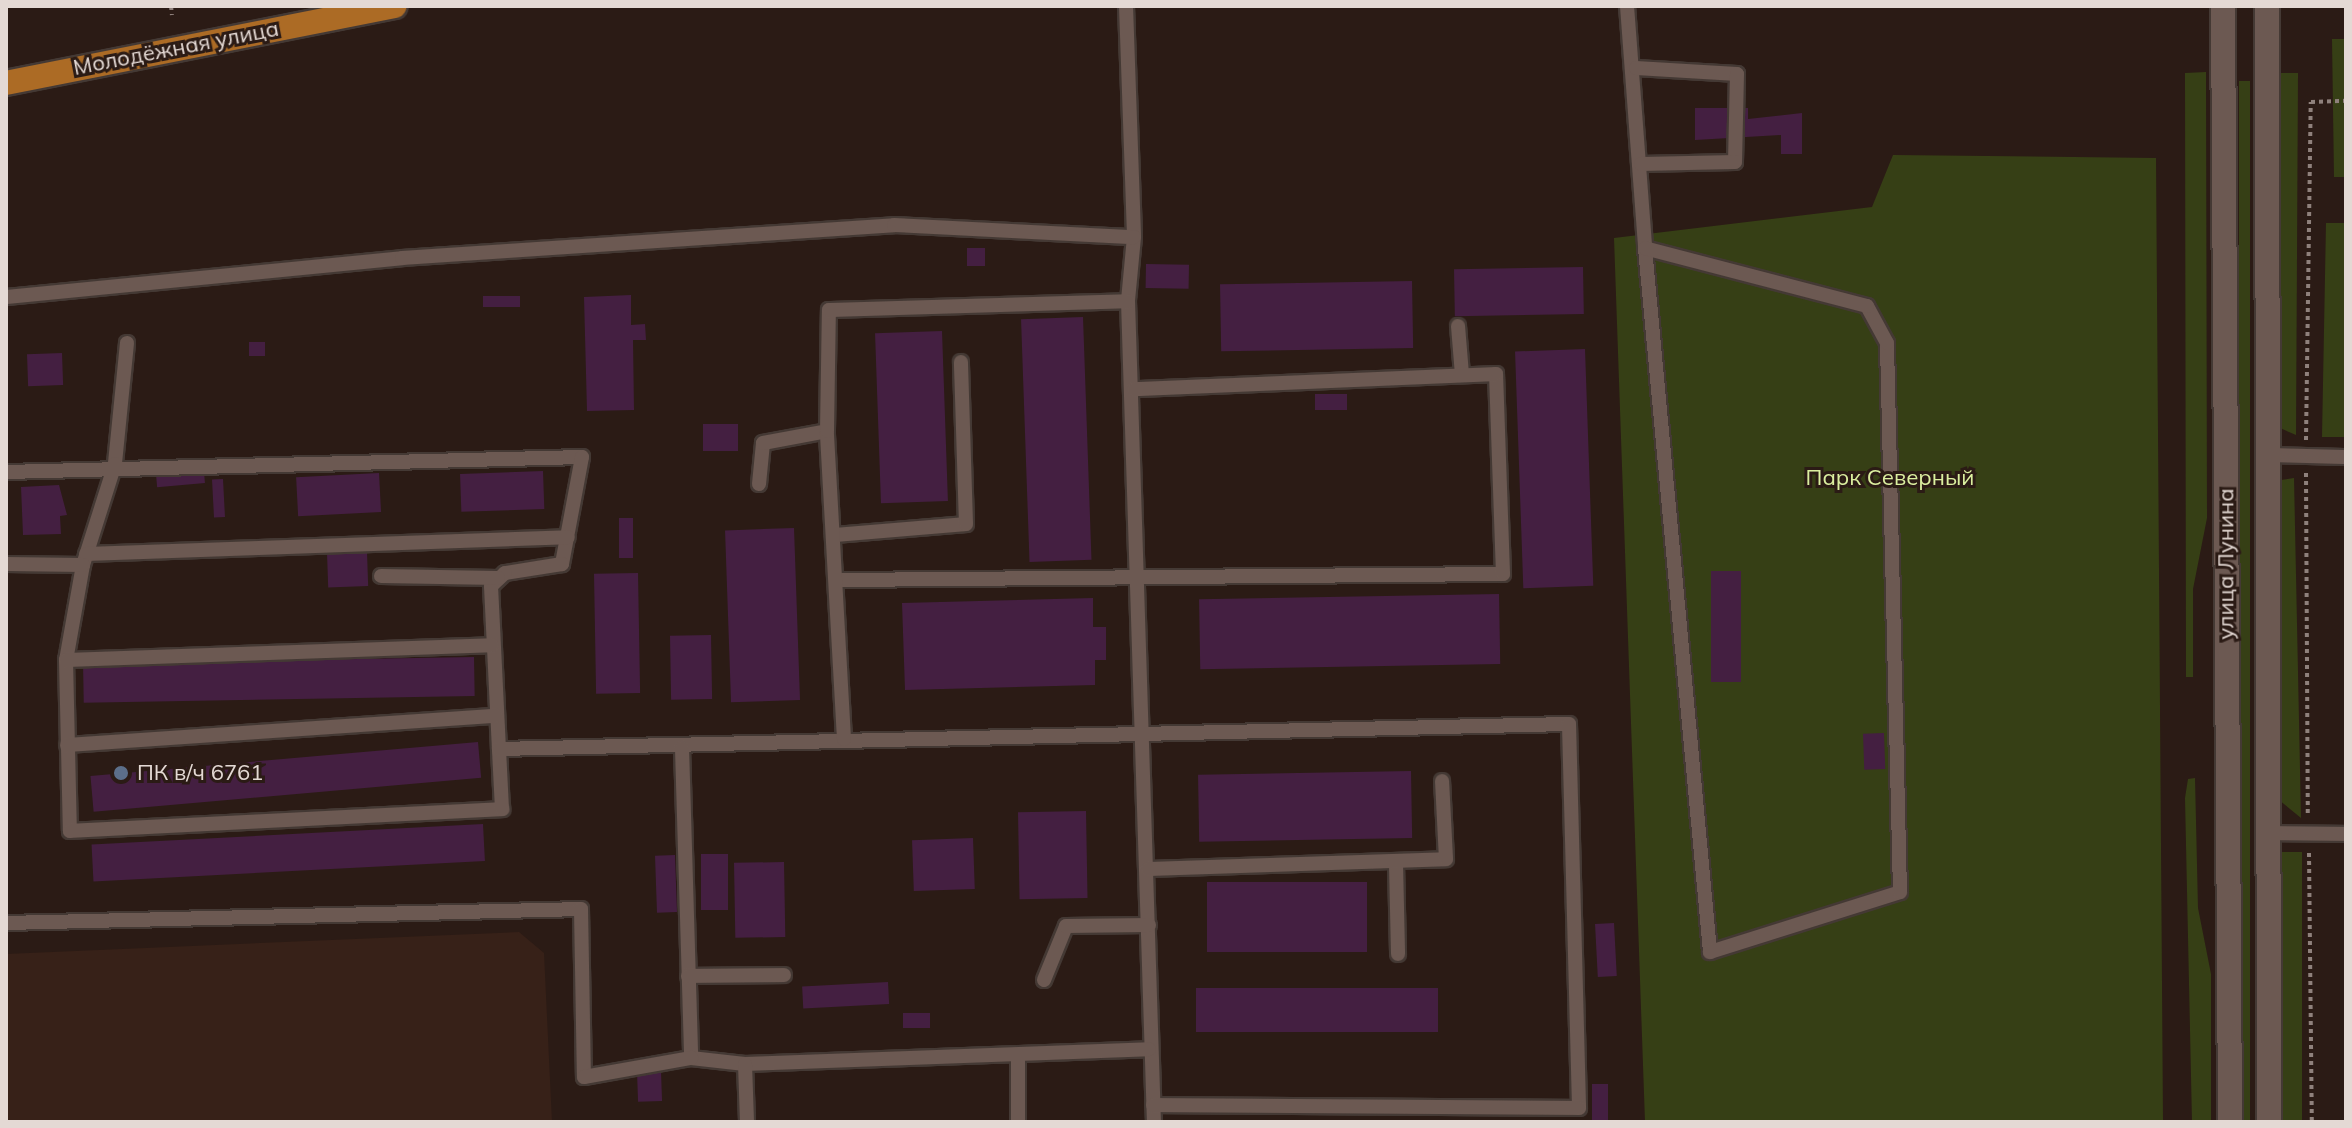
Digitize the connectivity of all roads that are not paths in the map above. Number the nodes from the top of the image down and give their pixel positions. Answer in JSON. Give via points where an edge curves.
{"nodes":[{"id":1,"x":394,"y":6,"type":"edge"},
{"id":2,"x":1126,"y":6,"type":"edge"},
{"id":3,"x":1627,"y":6,"type":"edge"},
{"id":4,"x":2223,"y":6,"type":"edge"},
{"id":5,"x":2267,"y":6,"type":"edge"},
{"id":6,"x":1636,"y":68,"type":"junction"},
{"id":7,"x":6,"y":83,"type":"edge"},
{"id":8,"x":1641,"y":164,"type":"junction"},
{"id":9,"x":1134,"y":237,"type":"junction"},
{"id":10,"x":1645,"y":248,"type":"junction"},
{"id":11,"x":6,"y":297,"type":"edge"},
{"id":12,"x":1128,"y":301,"type":"junction"},
{"id":13,"x":1458,"y":326,"type":"dead end"},
{"id":14,"x":127,"y":343,"type":"dead end"},
{"id":15,"x":961,"y":362,"type":"dead end"},
{"id":16,"x":1462,"y":375,"type":"junction"},
{"id":17,"x":1134,"y":389,"type":"junction"},
{"id":18,"x":827,"y":431,"type":"junction"},
{"id":19,"x":2268,"y":455,"type":"junction"},
{"id":20,"x":2346,"y":457,"type":"edge"},
{"id":21,"x":115,"y":464,"type":"junction"},
{"id":22,"x":6,"y":472,"type":"edge"},
{"id":23,"x":759,"y":484,"type":"dead end"},
{"id":24,"x":836,"y":535,"type":"junction"},
{"id":25,"x":568,"y":537,"type":"junction"},
{"id":26,"x":84,"y":560,"type":"junction"},
{"id":27,"x":6,"y":564,"type":"edge"},
{"id":28,"x":381,"y":576,"type":"dead end"},
{"id":29,"x":498,"y":578,"type":"junction"},
{"id":30,"x":840,"y":580,"type":"junction"},
{"id":31,"x":1141,"y":582,"type":"junction"},
{"id":32,"x":492,"y":645,"type":"junction"},
{"id":33,"x":66,"y":660,"type":"junction"},
{"id":34,"x":496,"y":716,"type":"junction"},
{"id":35,"x":1146,"y":730,"type":"junction"},
{"id":36,"x":844,"y":739,"type":"junction"},
{"id":37,"x":67,"y":745,"type":"junction"},
{"id":38,"x":682,"y":748,"type":"junction"},
{"id":39,"x":499,"y":749,"type":"junction"},
{"id":40,"x":1442,"y":781,"type":"dead end"},
{"id":41,"x":2269,"y":833,"type":"junction"},
{"id":42,"x":2346,"y":834,"type":"edge"},
{"id":43,"x":1396,"y":864,"type":"junction"},
{"id":44,"x":1148,"y":869,"type":"junction"},
{"id":45,"x":6,"y":923,"type":"edge"},
{"id":46,"x":1149,"y":925,"type":"junction"},
{"id":47,"x":1398,"y":954,"type":"dead end"},
{"id":48,"x":784,"y":975,"type":"dead end"},
{"id":49,"x":688,"y":976,"type":"junction"},
{"id":50,"x":1044,"y":980,"type":"dead end"},
{"id":51,"x":1149,"y":1049,"type":"junction"},
{"id":52,"x":691,"y":1058,"type":"junction"},
{"id":53,"x":1018,"y":1061,"type":"dead end"},
{"id":54,"x":745,"y":1064,"type":"junction"},
{"id":55,"x":1153,"y":1105,"type":"junction"},
{"id":56,"x":1394,"y":1114,"type":"edge"},
{"id":57,"x":1580,"y":1115,"type":"edge"},
{"id":58,"x":747,"y":1122,"type":"edge"},
{"id":59,"x":1018,"y":1122,"type":"edge"},
{"id":60,"x":1154,"y":1122,"type":"edge"},
{"id":61,"x":2230,"y":1122,"type":"edge"},
{"id":62,"x":2269,"y":1122,"type":"edge"}],
"edges":[{"from":1,"to":7,"type":"main road","name":"Молодёжная улица"},
{"from":2,"to":9,"type":"lane"},
{"from":3,"to":6,"type":"lane"},
{"from":4,"to":61,"type":"street","name":"улица Лунина"},
{"from":5,"to":19,"type":"street","name":"улица Лунина"},
{"from":6,"to":8,"type":"lane"},
{"from":6,"to":8,"type":"lane","via":[[1737,74],[1735,162]]},
{"from":8,"to":10,"type":"lane"},
{"from":9,"to":11,"type":"lane","via":[[894,225],[402,258]]},
{"from":9,"to":12,"type":"lane"},
{"from":10,"to":10,"type":"lane","via":[[1867,306],[1887,343],[1900,892],[1710,952]]},
{"from":12,"to":17,"type":"lane"},
{"from":12,"to":18,"type":"lane","via":[[829,310]]},
{"from":13,"to":16,"type":"lane"},
{"from":14,"to":21,"type":"lane"},
{"from":15,"to":24,"type":"lane","via":[[966,524]]},
{"from":16,"to":17,"type":"lane"},
{"from":16,"to":31,"type":"lane","via":[[1496,374],[1503,574]]},
{"from":17,"to":31,"type":"lane"},
{"from":18,"to":23,"type":"lane","via":[[763,443]]},
{"from":18,"to":24,"type":"lane"},
{"from":19,"to":20,"type":"lane"},
{"from":19,"to":41,"type":"street","name":"улица Лунина"},
{"from":21,"to":22,"type":"lane"},
{"from":21,"to":25,"type":"lane","via":[[582,457]]},
{"from":21,"to":26,"type":"lane"},
{"from":24,"to":30,"type":"lane"},
{"from":25,"to":26,"type":"lane"},
{"from":25,"to":29,"type":"lane","via":[[562,564]]},
{"from":26,"to":27,"type":"lane"},
{"from":26,"to":33,"type":"lane"},
{"from":28,"to":29,"type":"lane"},
{"from":29,"to":32,"type":"lane","via":[[491,586]]},
{"from":30,"to":31,"type":"lane"},
{"from":30,"to":36,"type":"lane"},
{"from":31,"to":35,"type":"lane"},
{"from":32,"to":33,"type":"lane"},
{"from":32,"to":34,"type":"lane"},
{"from":33,"to":37,"type":"lane"},
{"from":34,"to":37,"type":"lane"},
{"from":34,"to":39,"type":"lane"},
{"from":35,"to":36,"type":"lane"},
{"from":35,"to":44,"type":"lane"},
{"from":35,"to":57,"type":"lane","via":[[1569,724]]},
{"from":36,"to":38,"type":"lane"},
{"from":37,"to":39,"type":"lane","via":[[70,831],[502,809]]},
{"from":38,"to":39,"type":"lane"},
{"from":38,"to":49,"type":"lane"},
{"from":40,"to":43,"type":"lane","via":[[1446,859]]},
{"from":41,"to":42,"type":"lane"},
{"from":41,"to":62,"type":"street","name":"улица Лунина"},
{"from":43,"to":44,"type":"lane"},
{"from":43,"to":47,"type":"lane"},
{"from":44,"to":46,"type":"lane"},
{"from":45,"to":52,"type":"lane","via":[[581,909],[584,1077]]},
{"from":46,"to":50,"type":"lane","via":[[1066,926]]},
{"from":46,"to":51,"type":"lane"},
{"from":48,"to":49,"type":"lane"},
{"from":49,"to":52,"type":"lane"},
{"from":51,"to":54,"type":"lane"},
{"from":51,"to":55,"type":"lane"},
{"from":52,"to":54,"type":"lane"},
{"from":53,"to":59,"type":"lane"},
{"from":54,"to":58,"type":"lane"},
{"from":55,"to":56,"type":"lane"},
{"from":55,"to":60,"type":"lane"},
{"from":56,"to":57,"type":"lane"}]}
